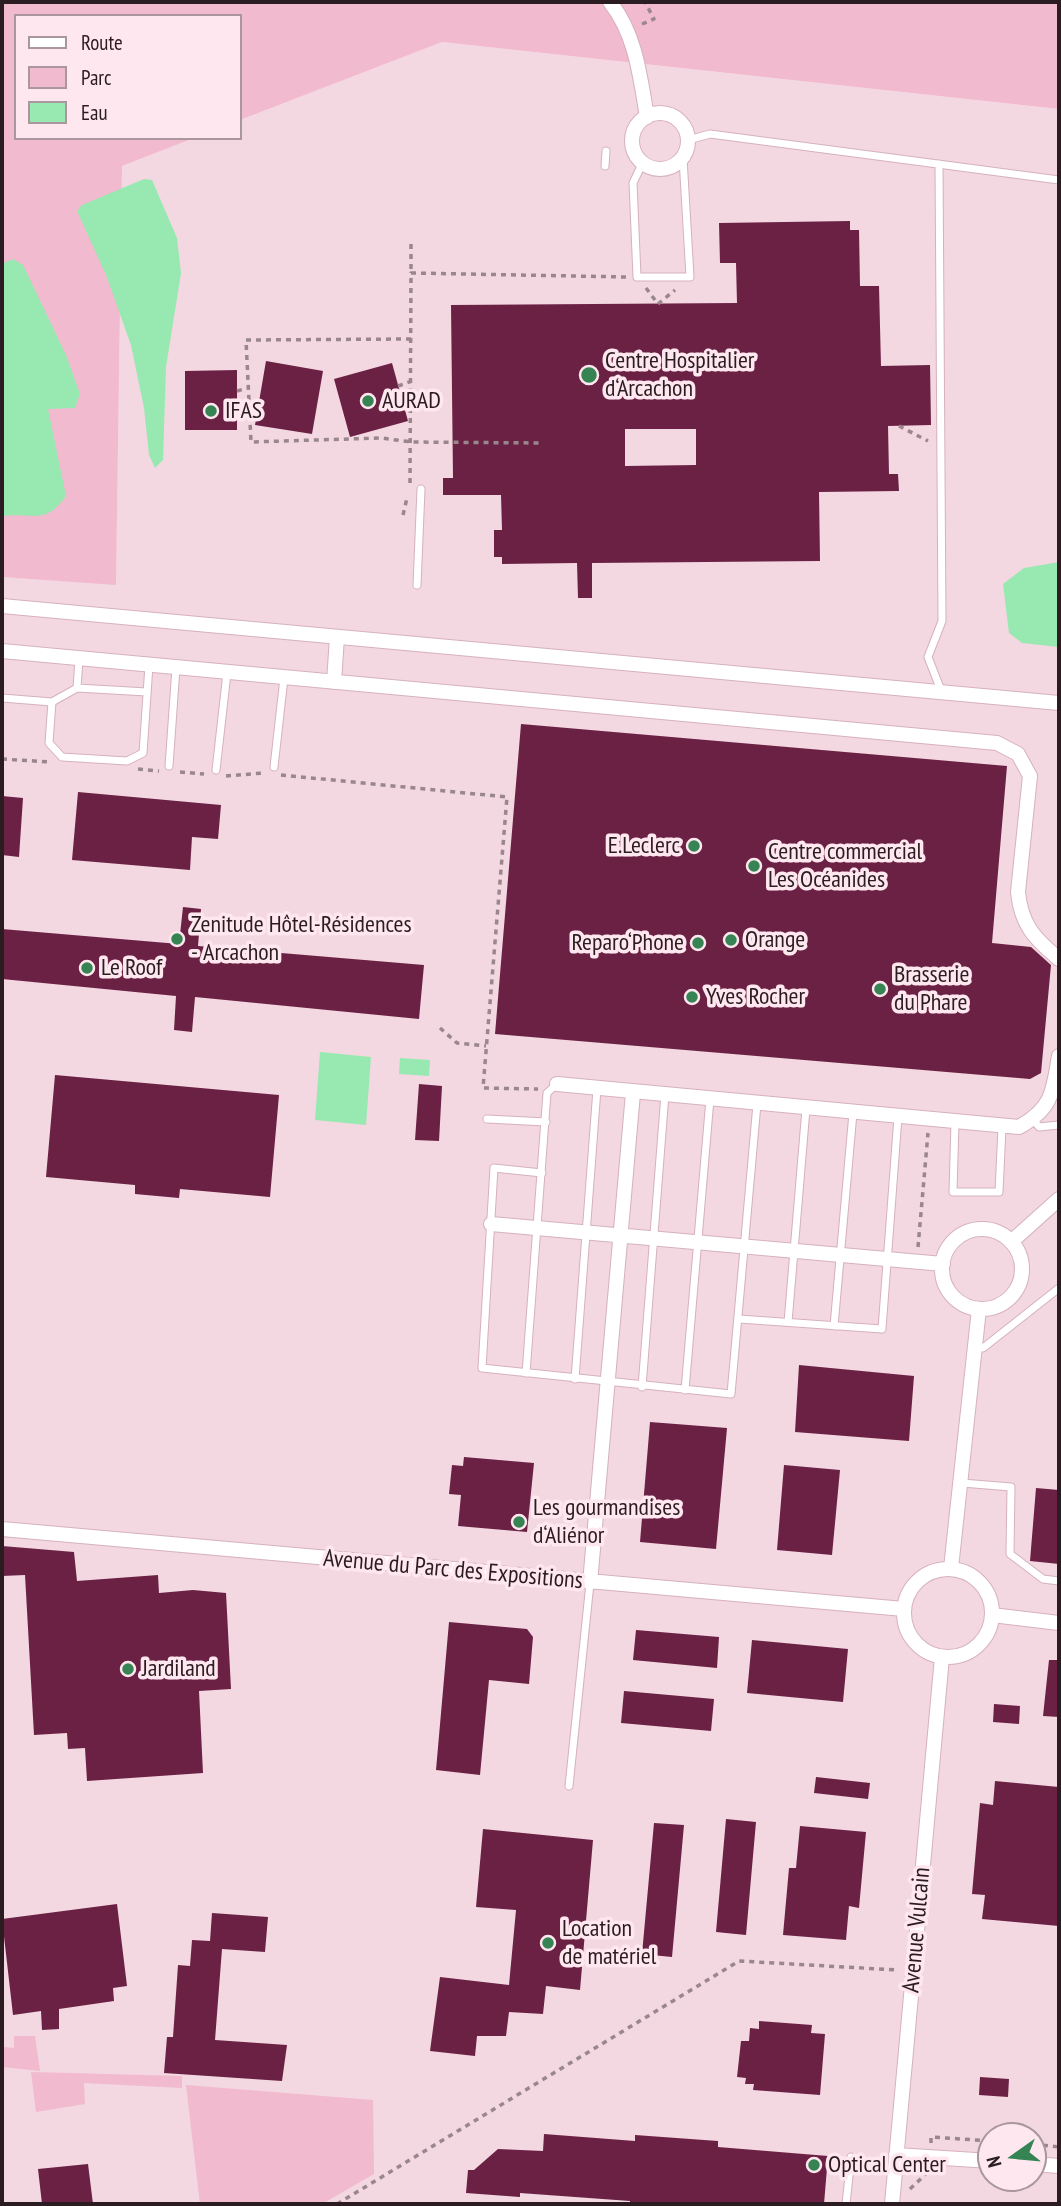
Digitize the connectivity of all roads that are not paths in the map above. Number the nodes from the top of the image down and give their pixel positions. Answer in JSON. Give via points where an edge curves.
{"nodes":[{"id":1,"x":610,"y":2,"type":"edge"},
{"id":2,"x":647,"y":117,"type":"junction"},
{"id":3,"x":688,"y":140,"type":"junction"},
{"id":4,"x":606,"y":150,"type":"dead end"},
{"id":5,"x":683,"y":158,"type":"junction"},
{"id":6,"x":642,"y":162,"type":"junction"},
{"id":7,"x":939,"y":164,"type":"junction"},
{"id":8,"x":605,"y":166,"type":"dead end"},
{"id":9,"x":1059,"y":180,"type":"edge"},
{"id":10,"x":421,"y":489,"type":"dead end"},
{"id":11,"x":417,"y":586,"type":"dead end"},
{"id":12,"x":2,"y":606,"type":"edge"},
{"id":13,"x":337,"y":637,"type":"junction"},
{"id":14,"x":2,"y":651,"type":"edge"},
{"id":15,"x":79,"y":659,"type":"junction"},
{"id":16,"x":149,"y":665,"type":"junction"},
{"id":17,"x":176,"y":667,"type":"junction"},
{"id":18,"x":228,"y":672,"type":"junction"},
{"id":19,"x":284,"y":678,"type":"junction"},
{"id":20,"x":334,"y":682,"type":"junction"},
{"id":21,"x":77,"y":688,"type":"junction"},
{"id":22,"x":147,"y":692,"type":"junction"},
{"id":23,"x":942,"y":692,"type":"junction"},
{"id":24,"x":2,"y":698,"type":"edge"},
{"id":25,"x":52,"y":702,"type":"junction"},
{"id":26,"x":1059,"y":703,"type":"edge"},
{"id":27,"x":274,"y":767,"type":"dead end"},
{"id":28,"x":167,"y":768,"type":"road end"},
{"id":29,"x":218,"y":773,"type":"road end"},
{"id":30,"x":1059,"y":959,"type":"edge"},
{"id":31,"x":1059,"y":1056,"type":"edge"},
{"id":32,"x":557,"y":1084,"type":"joint"},
{"id":33,"x":597,"y":1090,"type":"junction"},
{"id":34,"x":633,"y":1093,"type":"junction"},
{"id":35,"x":666,"y":1094,"type":"junction"},
{"id":36,"x":1056,"y":1097,"type":"edge"},
{"id":37,"x":710,"y":1099,"type":"junction"},
{"id":38,"x":757,"y":1104,"type":"junction"},
{"id":39,"x":806,"y":1109,"type":"junction"},
{"id":40,"x":853,"y":1113,"type":"junction"},
{"id":41,"x":898,"y":1117,"type":"junction"},
{"id":42,"x":487,"y":1119,"type":"dead end"},
{"id":43,"x":1033,"y":1119,"type":"junction"},
{"id":44,"x":546,"y":1122,"type":"junction"},
{"id":45,"x":955,"y":1122,"type":"junction"},
{"id":46,"x":1059,"y":1125,"type":"edge"},
{"id":47,"x":1002,"y":1127,"type":"junction"},
{"id":48,"x":542,"y":1173,"type":"junction"},
{"id":49,"x":1059,"y":1199,"type":"edge"},
{"id":50,"x":491,"y":1224,"type":"junction"},
{"id":51,"x":537,"y":1228,"type":"junction"},
{"id":52,"x":587,"y":1233,"type":"junction"},
{"id":53,"x":621,"y":1236,"type":"junction"},
{"id":54,"x":654,"y":1238,"type":"junction"},
{"id":55,"x":1011,"y":1242,"type":"junction"},
{"id":56,"x":698,"y":1243,"type":"junction"},
{"id":57,"x":745,"y":1247,"type":"junction"},
{"id":58,"x":794,"y":1251,"type":"junction"},
{"id":59,"x":840,"y":1256,"type":"junction"},
{"id":60,"x":887,"y":1260,"type":"junction"},
{"id":61,"x":943,"y":1264,"type":"junction"},
{"id":62,"x":1059,"y":1288,"type":"edge"},
{"id":63,"x":979,"y":1309,"type":"junction"},
{"id":64,"x":739,"y":1319,"type":"junction"},
{"id":65,"x":788,"y":1322,"type":"junction"},
{"id":66,"x":834,"y":1325,"type":"junction"},
{"id":67,"x":974,"y":1346,"type":"junction"},
{"id":68,"x":526,"y":1373,"type":"junction"},
{"id":69,"x":575,"y":1379,"type":"junction"},
{"id":70,"x":606,"y":1382,"type":"junction"},
{"id":71,"x":642,"y":1387,"type":"junction"},
{"id":72,"x":685,"y":1390,"type":"junction"},
{"id":73,"x":962,"y":1483,"type":"junction"},
{"id":74,"x":2,"y":1529,"type":"edge"},
{"id":75,"x":951,"y":1568,"type":"junction"},
{"id":76,"x":1059,"y":1581,"type":"edge"},
{"id":77,"x":590,"y":1583,"type":"junction"},
{"id":78,"x":904,"y":1609,"type":"junction"},
{"id":79,"x":992,"y":1615,"type":"junction"},
{"id":80,"x":1059,"y":1623,"type":"edge"},
{"id":81,"x":942,"y":1657,"type":"junction"},
{"id":82,"x":569,"y":1786,"type":"dead end"},
{"id":83,"x":896,"y":2155,"type":"junction"},
{"id":84,"x":851,"y":2157,"type":"dead end"},
{"id":85,"x":977,"y":2160,"type":"edge"},
{"id":86,"x":846,"y":2204,"type":"edge"},
{"id":87,"x":892,"y":2204,"type":"edge"}],
"edges":[{"from":1,"to":2,"type":"street","via":[[636,57]]},
{"from":2,"to":3,"type":"street","via":[[674,116]]},
{"from":2,"to":6,"type":"street","via":[[633,138]]},
{"from":3,"to":5,"type":"street"},
{"from":3,"to":7,"type":"lane","via":[[710,134]]},
{"from":4,"to":8,"type":"lane"},
{"from":5,"to":6,"type":"street","via":[[659,169]]},
{"from":5,"to":6,"type":"lane","via":[[690,277],[638,277],[633,183]]},
{"from":7,"to":9,"type":"lane"},
{"from":7,"to":23,"type":"lane","via":[[942,621],[928,657]]},
{"from":10,"to":11,"type":"lane"},
{"from":12,"to":13,"type":"street"},
{"from":13,"to":20,"type":"street"},
{"from":13,"to":23,"type":"street"},
{"from":14,"to":15,"type":"street"},
{"from":15,"to":16,"type":"street"},
{"from":15,"to":21,"type":"lane"},
{"from":16,"to":17,"type":"street"},
{"from":16,"to":22,"type":"lane"},
{"from":17,"to":18,"type":"street"},
{"from":17,"to":28,"type":"lane"},
{"from":18,"to":19,"type":"street"},
{"from":18,"to":29,"type":"lane"},
{"from":19,"to":20,"type":"street"},
{"from":19,"to":27,"type":"lane"},
{"from":20,"to":30,"type":"street","via":[[997,743],[1018,754],[1030,776],[1020,910],[1031,935]]},
{"from":21,"to":22,"type":"lane"},
{"from":21,"to":25,"type":"lane"},
{"from":22,"to":25,"type":"lane","via":[[143,753],[127,761],[62,757],[49,743]]},
{"from":23,"to":26,"type":"street"},
{"from":24,"to":25,"type":"lane"},
{"from":31,"to":36,"type":"street"},
{"from":32,"to":33,"type":"street"},
{"from":32,"to":44,"type":"lane","via":[[547,1093]]},
{"from":33,"to":34,"type":"street"},
{"from":33,"to":52,"type":"lane"},
{"from":34,"to":35,"type":"street"},
{"from":34,"to":53,"type":"street"},
{"from":35,"to":37,"type":"street"},
{"from":35,"to":54,"type":"lane"},
{"from":36,"to":43,"type":"street"},
{"from":37,"to":38,"type":"street"},
{"from":37,"to":56,"type":"lane"},
{"from":38,"to":39,"type":"street"},
{"from":38,"to":57,"type":"lane"},
{"from":39,"to":40,"type":"street"},
{"from":39,"to":58,"type":"lane"},
{"from":40,"to":41,"type":"street"},
{"from":40,"to":59,"type":"lane"},
{"from":41,"to":45,"type":"street"},
{"from":41,"to":60,"type":"lane"},
{"from":42,"to":44,"type":"lane"},
{"from":43,"to":46,"type":"lane","via":[[1039,1127]]},
{"from":43,"to":47,"type":"street","via":[[1019,1127]]},
{"from":44,"to":48,"type":"lane"},
{"from":45,"to":47,"type":"street"},
{"from":45,"to":47,"type":"lane","via":[[953,1192],[999,1192]]},
{"from":48,"to":50,"type":"lane","via":[[494,1168]]},
{"from":48,"to":51,"type":"lane"},
{"from":49,"to":55,"type":"street"},
{"from":50,"to":51,"type":"street"},
{"from":50,"to":68,"type":"lane","via":[[482,1368]]},
{"from":51,"to":52,"type":"street"},
{"from":51,"to":68,"type":"lane"},
{"from":52,"to":53,"type":"street"},
{"from":52,"to":69,"type":"lane"},
{"from":53,"to":54,"type":"street"},
{"from":53,"to":70,"type":"street"},
{"from":54,"to":56,"type":"street"},
{"from":54,"to":71,"type":"lane"},
{"from":55,"to":61,"type":"street","via":[[989,1230],[964,1233],[946,1252]]},
{"from":55,"to":63,"type":"street","via":[[1022,1263],[1018,1287],[1002,1304]]},
{"from":56,"to":57,"type":"street"},
{"from":56,"to":72,"type":"lane"},
{"from":57,"to":58,"type":"street"},
{"from":57,"to":64,"type":"lane"},
{"from":58,"to":59,"type":"street"},
{"from":58,"to":65,"type":"lane"},
{"from":59,"to":60,"type":"street"},
{"from":59,"to":66,"type":"lane"},
{"from":60,"to":61,"type":"street"},
{"from":60,"to":66,"type":"lane","via":[[882,1329]]},
{"from":61,"to":63,"type":"street","via":[[947,1289]]},
{"from":62,"to":67,"type":"lane","via":[[983,1348]]},
{"from":63,"to":67,"type":"street"},
{"from":64,"to":65,"type":"lane"},
{"from":64,"to":72,"type":"lane","via":[[731,1394]]},
{"from":65,"to":66,"type":"lane"},
{"from":67,"to":73,"type":"street"},
{"from":68,"to":69,"type":"lane"},
{"from":69,"to":70,"type":"lane"},
{"from":70,"to":71,"type":"lane"},
{"from":70,"to":77,"type":"street"},
{"from":71,"to":72,"type":"lane"},
{"from":73,"to":75,"type":"street"},
{"from":73,"to":76,"type":"lane","via":[[1011,1487],[1010,1554],[1043,1579]]},
{"from":74,"to":77,"type":"street","name":"Avenue du Parc des Expositions"},
{"from":75,"to":78,"type":"street","via":[[928,1573],[916,1582]]},
{"from":75,"to":79,"type":"street","via":[[970,1574],[981,1584]]},
{"from":77,"to":78,"type":"street","name":"Avenue du Parc des Expositions"},
{"from":77,"to":82,"type":"lane"},
{"from":78,"to":81,"type":"street","via":[[910,1635],[919,1646]]},
{"from":79,"to":80,"type":"street"},
{"from":79,"to":81,"type":"street","via":[[984,1638],[973,1648]]},
{"from":81,"to":83,"type":"street","name":"Avenue Vulcain"},
{"from":83,"to":85,"type":"street"},
{"from":83,"to":87,"type":"street","name":"Avenue Vulcain"},
{"from":84,"to":86,"type":"lane"}]}
